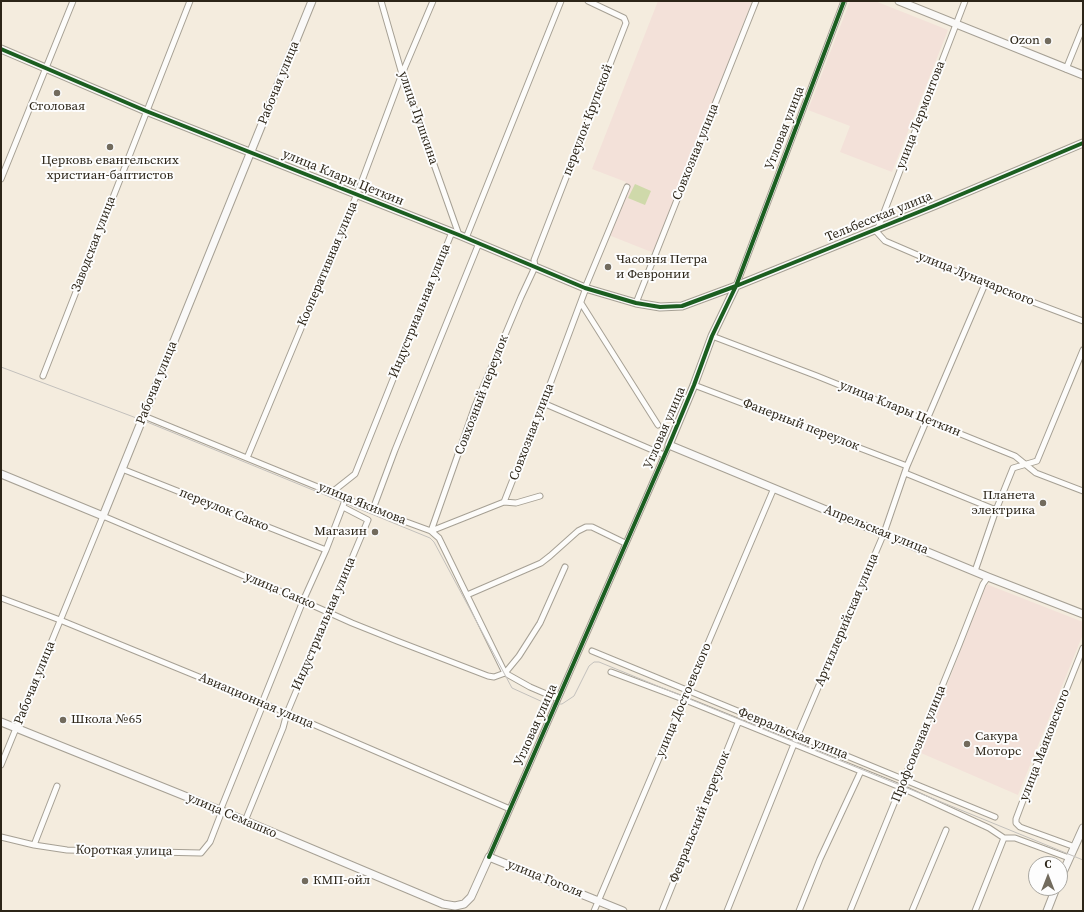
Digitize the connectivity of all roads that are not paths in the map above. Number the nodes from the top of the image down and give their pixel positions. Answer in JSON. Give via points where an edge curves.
{"nodes":[{"id":1,"x":73,"y":1,"type":"edge"},
{"id":2,"x":190,"y":1,"type":"edge"},
{"id":3,"x":312,"y":1,"type":"edge"},
{"id":4,"x":381,"y":1,"type":"edge"},
{"id":5,"x":433,"y":1,"type":"edge"},
{"id":6,"x":561,"y":1,"type":"edge"},
{"id":7,"x":588,"y":1,"type":"edge"},
{"id":8,"x":756,"y":1,"type":"edge"},
{"id":9,"x":844,"y":1,"type":"edge"},
{"id":10,"x":900,"y":1,"type":"edge"},
{"id":11,"x":965,"y":1,"type":"edge"},
{"id":12,"x":956,"y":24,"type":"junction"},
{"id":13,"x":1083,"y":27,"type":"edge"},
{"id":14,"x":1,"y":49,"type":"edge"},
{"id":15,"x":46,"y":68,"type":"junction"},
{"id":16,"x":1066,"y":69,"type":"junction"},
{"id":17,"x":402,"y":74,"type":"junction"},
{"id":18,"x":1083,"y":75,"type":"edge"},
{"id":19,"x":146,"y":111,"type":"junction"},
{"id":20,"x":1083,"y":143,"type":"edge"},
{"id":21,"x":251,"y":153,"type":"junction"},
{"id":22,"x":1,"y":179,"type":"edge"},
{"id":23,"x":627,"y":187,"type":"dead end"},
{"id":24,"x":357,"y":194,"type":"junction"},
{"id":25,"x":876,"y":229,"type":"junction"},
{"id":26,"x":452,"y":232,"type":"junction"},
{"id":27,"x":462,"y":236,"type":"junction"},
{"id":28,"x":479,"y":243,"type":"junction"},
{"id":29,"x":535,"y":264,"type":"junction"},
{"id":30,"x":985,"y":284,"type":"junction"},
{"id":31,"x":736,"y":286,"type":"junction"},
{"id":32,"x":586,"y":288,"type":"junction"},
{"id":33,"x":581,"y":303,"type":"junction"},
{"id":34,"x":636,"y":303,"type":"junction"},
{"id":35,"x":682,"y":306,"type":"joint"},
{"id":36,"x":1083,"y":321,"type":"edge"},
{"id":37,"x":712,"y":336,"type":"junction"},
{"id":38,"x":1083,"y":350,"type":"edge"},
{"id":39,"x":43,"y":376,"type":"dead end"},
{"id":40,"x":694,"y":385,"type":"junction"},
{"id":41,"x":544,"y":403,"type":"junction"},
{"id":42,"x":144,"y":416,"type":"junction"},
{"id":43,"x":927,"y":420,"type":"junction"},
{"id":44,"x":658,"y":425,"type":"dead end"},
{"id":45,"x":669,"y":445,"type":"junction"},
{"id":46,"x":664,"y":455,"type":"junction"},
{"id":47,"x":247,"y":458,"type":"junction"},
{"id":48,"x":1025,"y":464,"type":"junction"},
{"id":49,"x":907,"y":466,"type":"junction"},
{"id":50,"x":122,"y":469,"type":"junction"},
{"id":51,"x":905,"y":473,"type":"junction"},
{"id":52,"x":1,"y":474,"type":"edge"},
{"id":53,"x":774,"y":488,"type":"junction"},
{"id":54,"x":1083,"y":491,"type":"edge"},
{"id":55,"x":332,"y":493,"type":"junction"},
{"id":56,"x":540,"y":496,"type":"dead end"},
{"id":57,"x":346,"y":498,"type":"junction"},
{"id":58,"x":504,"y":502,"type":"junction"},
{"id":59,"x":343,"y":507,"type":"junction"},
{"id":60,"x":373,"y":509,"type":"junction"},
{"id":61,"x":996,"y":510,"type":"junction"},
{"id":62,"x":103,"y":516,"type":"junction"},
{"id":63,"x":431,"y":531,"type":"junction"},
{"id":64,"x":884,"y":533,"type":"junction"},
{"id":65,"x":625,"y":543,"type":"junction"},
{"id":66,"x":326,"y":550,"type":"junction"},
{"id":67,"x":565,"y":567,"type":"dead end"},
{"id":68,"x":975,"y":571,"type":"junction"},
{"id":69,"x":988,"y":577,"type":"junction"},
{"id":70,"x":467,"y":595,"type":"junction"},
{"id":71,"x":1,"y":598,"type":"edge"},
{"id":72,"x":303,"y":601,"type":"junction"},
{"id":73,"x":329,"y":613,"type":"junction"},
{"id":74,"x":1083,"y":614,"type":"edge"},
{"id":75,"x":60,"y":620,"type":"junction"},
{"id":76,"x":1083,"y":648,"type":"edge"},
{"id":77,"x":592,"y":651,"type":"dead end"},
{"id":78,"x":611,"y":672,"type":"dead end"},
{"id":79,"x":505,"y":673,"type":"junction"},
{"id":80,"x":688,"y":691,"type":"junction"},
{"id":81,"x":558,"y":699,"type":"junction"},
{"id":82,"x":683,"y":700,"type":"junction"},
{"id":83,"x":262,"y":703,"type":"junction"},
{"id":84,"x":287,"y":713,"type":"junction"},
{"id":85,"x":1,"y":722,"type":"edge"},
{"id":86,"x":738,"y":722,"type":"junction"},
{"id":87,"x":16,"y":728,"type":"junction"},
{"id":88,"x":798,"y":736,"type":"junction"},
{"id":89,"x":794,"y":744,"type":"junction"},
{"id":90,"x":1,"y":765,"type":"edge"},
{"id":91,"x":861,"y":772,"type":"junction"},
{"id":92,"x":904,"y":780,"type":"junction"},
{"id":93,"x":57,"y":786,"type":"dead end"},
{"id":94,"x":900,"y":788,"type":"junction"},
{"id":95,"x":510,"y":809,"type":"junction"},
{"id":96,"x":221,"y":811,"type":"junction"},
{"id":97,"x":995,"y":817,"type":"dead end"},
{"id":98,"x":245,"y":821,"type":"junction"},
{"id":99,"x":1083,"y":828,"type":"edge"},
{"id":100,"x":946,"y":830,"type":"dead end"},
{"id":101,"x":1,"y":837,"type":"edge"},
{"id":102,"x":1004,"y":838,"type":"junction"},
{"id":103,"x":34,"y":845,"type":"junction"},
{"id":104,"x":1075,"y":847,"type":"junction"},
{"id":105,"x":1083,"y":850,"type":"edge"},
{"id":106,"x":489,"y":857,"type":"junction"},
{"id":107,"x":1069,"y":858,"type":"joint"},
{"id":108,"x":1053,"y":896,"type":"edge"},
{"id":109,"x":598,"y":900,"type":"junction"},
{"id":110,"x":464,"y":904,"type":"joint"},
{"id":111,"x":594,"y":911,"type":"edge"},
{"id":112,"x":623,"y":911,"type":"edge"},
{"id":113,"x":662,"y":911,"type":"edge"},
{"id":114,"x":727,"y":911,"type":"edge"},
{"id":115,"x":799,"y":911,"type":"edge"},
{"id":116,"x":850,"y":911,"type":"edge"},
{"id":117,"x":912,"y":911,"type":"edge"},
{"id":118,"x":974,"y":911,"type":"edge"},
{"id":119,"x":1047,"y":911,"type":"edge"}],
"edges":[{"from":1,"to":15,"type":"street"},
{"from":2,"to":19,"type":"street","name":"Заводская улица"},
{"from":3,"to":21,"type":"street","name":"Рабочая улица"},
{"from":4,"to":17,"type":"street","name":"улица Пушкина"},
{"from":5,"to":17,"type":"street","name":"Кооперативная улица"},
{"from":6,"to":27,"type":"street","name":"Индустриальная улица"},
{"from":7,"to":29,"type":"street","name":"переулок Крупской","via":[[624,18],[626,23]]},
{"from":8,"to":34,"type":"street","name":"Совхозная улица"},
{"from":9,"to":31,"type":"street","name":"Угловая улица"},
{"from":10,"to":12,"type":"street"},
{"from":11,"to":12,"type":"street","name":"улица Лермонтова"},
{"from":12,"to":16,"type":"street"},
{"from":12,"to":25,"type":"street","name":"улица Лермонтова"},
{"from":13,"to":16,"type":"street"},
{"from":14,"to":15,"type":"street","name":"улица Клары Цеткин"},
{"from":15,"to":19,"type":"street","name":"улица Клары Цеткин"},
{"from":15,"to":22,"type":"street"},
{"from":16,"to":18,"type":"street"},
{"from":17,"to":24,"type":"street","name":"Кооперативная улица"},
{"from":17,"to":27,"type":"street","name":"улица Пушкина"},
{"from":19,"to":21,"type":"street","name":"улица Клары Цеткин"},
{"from":19,"to":39,"type":"street","name":"Заводская улица"},
{"from":20,"to":25,"type":"street","name":"Тельбесская улица"},
{"from":21,"to":24,"type":"street","name":"улица Клары Цеткин"},
{"from":21,"to":42,"type":"street","name":"Рабочая улица"},
{"from":23,"to":32,"type":"street","name":"Совхозная улица"},
{"from":24,"to":26,"type":"street","name":"улица Клары Цеткин"},
{"from":24,"to":47,"type":"street","name":"Кооперативная улица"},
{"from":25,"to":30,"type":"street","name":"улица Луначарского","via":[[885,241]]},
{"from":25,"to":31,"type":"street","name":"Тельбесская улица"},
{"from":26,"to":27,"type":"street","name":"улица Клары Цеткин"},
{"from":26,"to":55,"type":"street","name":"Индустриальная улица","via":[[355,474]]},
{"from":27,"to":28,"type":"street","name":"улица Клары Цеткин"},
{"from":28,"to":29,"type":"street","name":"улица Клары Цеткин"},
{"from":28,"to":60,"type":"street"},
{"from":29,"to":32,"type":"street","name":"улица Клары Цеткин"},
{"from":29,"to":63,"type":"street","name":"Совхозный переулок","via":[[475,406]]},
{"from":30,"to":36,"type":"street","name":"улица Луначарского"},
{"from":30,"to":43,"type":"street","name":"Артиллерийская улица"},
{"from":31,"to":35,"type":"street","name":"Тельбесская улица"},
{"from":31,"to":37,"type":"street","name":"Угловая улица"},
{"from":32,"to":33,"type":"street","name":"Совхозная улица"},
{"from":32,"to":34,"type":"street","name":"улица Клары Цеткин"},
{"from":33,"to":41,"type":"street","name":"Совхозная улица"},
{"from":33,"to":44,"type":"street"},
{"from":34,"to":35,"type":"street","name":"улица Клары Цеткин","via":[[660,307]]},
{"from":37,"to":40,"type":"street","name":"Угловая улица"},
{"from":37,"to":43,"type":"street","name":"улица Клары Цеткин"},
{"from":38,"to":48,"type":"street","via":[[1037,460]]},
{"from":40,"to":45,"type":"street","name":"Угловая улица"},
{"from":40,"to":49,"type":"street","name":"Фанерный переулок"},
{"from":41,"to":46,"type":"street"},
{"from":41,"to":58,"type":"street","name":"Совхозная улица"},
{"from":42,"to":47,"type":"street","name":"улица Якимова"},
{"from":42,"to":50,"type":"street","name":"Рабочая улица"},
{"from":43,"to":48,"type":"street","name":"улица Клары Цеткин","via":[[1015,456]]},
{"from":43,"to":49,"type":"street","name":"Артиллерийская улица"},
{"from":45,"to":46,"type":"street","name":"Угловая улица"},
{"from":45,"to":53,"type":"street","name":"Апрельская улица"},
{"from":46,"to":65,"type":"street","name":"Угловая улица"},
{"from":47,"to":55,"type":"street","name":"улица Якимова"},
{"from":48,"to":54,"type":"street","name":"улица Клары Цеткин","via":[[1036,472]]},
{"from":48,"to":61,"type":"street","via":[[1013,468]]},
{"from":49,"to":51,"type":"street","name":"Артиллерийская улица"},
{"from":50,"to":62,"type":"street","name":"Рабочая улица"},
{"from":50,"to":66,"type":"street","name":"переулок Сакко"},
{"from":51,"to":61,"type":"street"},
{"from":51,"to":64,"type":"street","name":"Артиллерийская улица"},
{"from":52,"to":62,"type":"street","name":"улица Сакко"},
{"from":53,"to":64,"type":"street","name":"Апрельская улица"},
{"from":53,"to":80,"type":"street","name":"улица Достоевского"},
{"from":55,"to":57,"type":"street","name":"улица Якимова"},
{"from":56,"to":58,"type":"street","via":[[516,503]]},
{"from":57,"to":59,"type":"street","name":"Индустриальная улица"},
{"from":57,"to":60,"type":"street","name":"улица Якимова"},
{"from":58,"to":63,"type":"street"},
{"from":59,"to":66,"type":"street","name":"Индустриальная улица"},
{"from":59,"to":73,"type":"street","name":"Индустриальная улица","via":[[368,520]]},
{"from":60,"to":63,"type":"street","name":"улица Якимова"},
{"from":61,"to":68,"type":"street"},
{"from":62,"to":72,"type":"street","name":"улица Сакко"},
{"from":62,"to":75,"type":"street","name":"Рабочая улица"},
{"from":63,"to":70,"type":"street","via":[[439,538]]},
{"from":64,"to":68,"type":"street","name":"Апрельская улица"},
{"from":64,"to":88,"type":"street","name":"Артиллерийская улица"},
{"from":65,"to":70,"type":"street","via":[[592,527],[586,527],[541,562]]},
{"from":65,"to":81,"type":"street","name":"Угловая улица"},
{"from":66,"to":72,"type":"street","name":"Индустриальная улица"},
{"from":67,"to":79,"type":"street","via":[[540,623]]},
{"from":68,"to":69,"type":"street","name":"Апрельская улица"},
{"from":69,"to":74,"type":"street","name":"Апрельская улица"},
{"from":69,"to":92,"type":"street","name":"Профсоюзная улица"},
{"from":70,"to":79,"type":"street"},
{"from":71,"to":75,"type":"street","name":"Авиационная улица"},
{"from":72,"to":73,"type":"street","name":"улица Сакко"},
{"from":72,"to":83,"type":"street","name":"Индустриальная улица"},
{"from":73,"to":79,"type":"street","name":"улица Сакко","via":[[488,676],[494,677]]},
{"from":73,"to":84,"type":"street","name":"Индустриальная улица"},
{"from":75,"to":83,"type":"street","name":"Авиационная улица"},
{"from":75,"to":87,"type":"street","name":"Рабочая улица"},
{"from":76,"to":104,"type":"street","name":"улица Маяковского","via":[[1016,820],[1020,827]]},
{"from":77,"to":80,"type":"street","name":"Февральская улица"},
{"from":78,"to":82,"type":"street"},
{"from":79,"to":81,"type":"street"},
{"from":80,"to":82,"type":"street","name":"улица Достоевского"},
{"from":80,"to":88,"type":"street","name":"Февральская улица"},
{"from":81,"to":95,"type":"street","name":"Угловая улица"},
{"from":82,"to":86,"type":"street"},
{"from":82,"to":109,"type":"street","name":"улица Достоевского"},
{"from":83,"to":84,"type":"street","name":"Авиационная улица"},
{"from":83,"to":96,"type":"street","name":"Индустриальная улица"},
{"from":84,"to":95,"type":"street","name":"Авиационная улица"},
{"from":84,"to":98,"type":"street","name":"Индустриальная улица","via":[[284,728]]},
{"from":85,"to":87,"type":"street","name":"улица Семашко"},
{"from":86,"to":89,"type":"street"},
{"from":86,"to":113,"type":"street","name":"Февральский переулок"},
{"from":87,"to":90,"type":"street","name":"Рабочая улица"},
{"from":87,"to":96,"type":"street","name":"улица Семашко"},
{"from":88,"to":89,"type":"street","name":"Артиллерийская улица"},
{"from":88,"to":92,"type":"street","name":"Февральская улица"},
{"from":89,"to":91,"type":"street"},
{"from":89,"to":114,"type":"street","name":"Артиллерийская улица"},
{"from":91,"to":94,"type":"street"},
{"from":91,"to":115,"type":"street","via":[[820,859]]},
{"from":92,"to":94,"type":"street","name":"Профсоюзная улица"},
{"from":92,"to":97,"type":"street","name":"Февральская улица"},
{"from":93,"to":103,"type":"street"},
{"from":94,"to":102,"type":"street","via":[[989,828]]},
{"from":94,"to":116,"type":"street","name":"Профсоюзная улица"},
{"from":95,"to":106,"type":"street","name":"Угловая улица"},
{"from":96,"to":98,"type":"street","name":"улица Семашко"},
{"from":96,"to":103,"type":"street","name":"Короткая улица","via":[[210,842],[201,853],[67,850]]},
{"from":98,"to":110,"type":"street","name":"улица Семашко","via":[[443,904]]},
{"from":99,"to":104,"type":"street"},
{"from":100,"to":117,"type":"street"},
{"from":101,"to":103,"type":"street","name":"Короткая улица"},
{"from":102,"to":107,"type":"street","via":[[1015,838]]},
{"from":102,"to":118,"type":"street"},
{"from":104,"to":105,"type":"street"},
{"from":104,"to":107,"type":"street"},
{"from":106,"to":109,"type":"street","name":"улица Гоголя"},
{"from":106,"to":110,"type":"street","name":"Угловая улица","via":[[471,897]]},
{"from":108,"to":119,"type":"street"},
{"from":109,"to":111,"type":"street","name":"улица Достоевского"},
{"from":109,"to":112,"type":"street","name":"улица Гоголя"}]}
